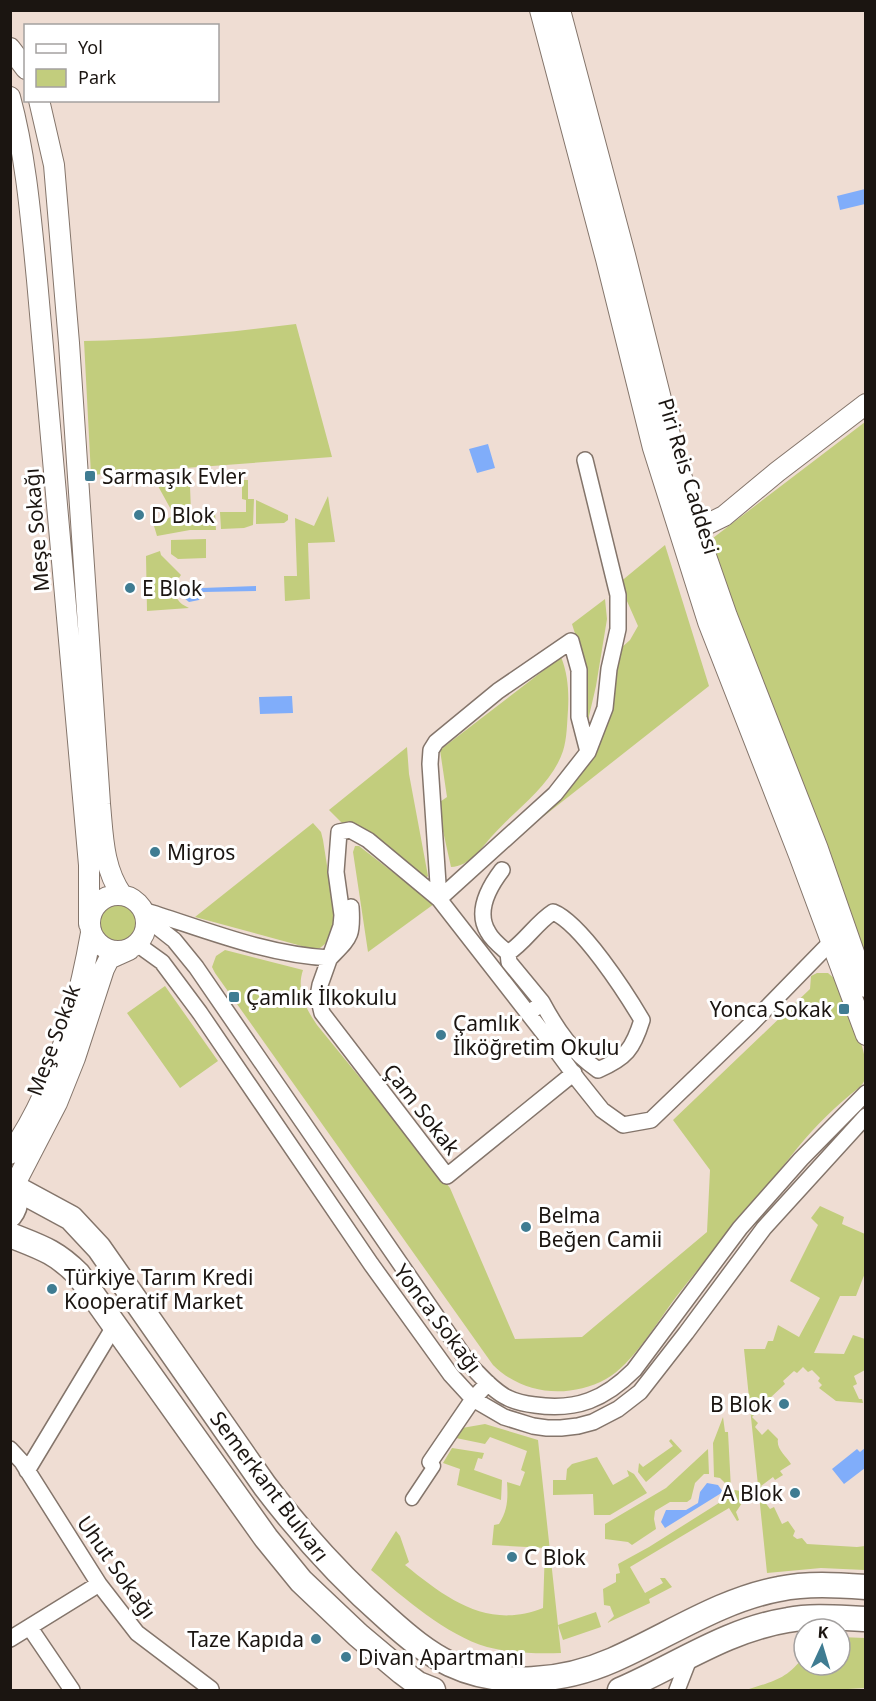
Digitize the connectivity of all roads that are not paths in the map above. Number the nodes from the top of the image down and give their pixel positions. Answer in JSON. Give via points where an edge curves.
{"nodes":[{"id":1,"x":540,"y":10,"type":"edge"},
{"id":2,"x":560,"y":10,"type":"edge"},
{"id":3,"x":10,"y":48,"type":"edge"},
{"id":4,"x":24,"y":66,"type":"edge"},
{"id":5,"x":10,"y":97,"type":"edge"},
{"id":6,"x":39,"y":102,"type":"edge"},
{"id":7,"x":866,"y":404,"type":"edge"},
{"id":8,"x":585,"y":460,"type":"dead end"},
{"id":9,"x":689,"y":533,"type":"junction"},
{"id":10,"x":588,"y":752,"type":"junction"},
{"id":11,"x":502,"y":870,"type":"dead end"},
{"id":12,"x":122,"y":895,"type":"junction"},
{"id":13,"x":439,"y":899,"type":"junction"},
{"id":14,"x":145,"y":914,"type":"junction"},
{"id":15,"x":90,"y":928,"type":"junction"},
{"id":16,"x":838,"y":939,"type":"junction"},
{"id":17,"x":133,"y":947,"type":"junction"},
{"id":18,"x":508,"y":953,"type":"junction"},
{"id":19,"x":330,"y":958,"type":"junction"},
{"id":20,"x":866,"y":987,"type":"edge"},
{"id":21,"x":542,"y":1002,"type":"junction"},
{"id":22,"x":529,"y":1014,"type":"junction"},
{"id":23,"x":866,"y":1035,"type":"edge"},
{"id":24,"x":574,"y":1073,"type":"junction"},
{"id":25,"x":866,"y":1093,"type":"edge"},
{"id":26,"x":866,"y":1116,"type":"edge"},
{"id":27,"x":10,"y":1154,"type":"edge"},
{"id":28,"x":12,"y":1186,"type":"edge"},
{"id":29,"x":10,"y":1215,"type":"edge"},
{"id":30,"x":10,"y":1235,"type":"edge"},
{"id":31,"x":115,"y":1325,"type":"junction"},
{"id":32,"x":488,"y":1383,"type":"junction"},
{"id":33,"x":473,"y":1399,"type":"junction"},
{"id":34,"x":10,"y":1449,"type":"edge"},
{"id":35,"x":432,"y":1464,"type":"joint"},
{"id":36,"x":27,"y":1471,"type":"junction"},
{"id":37,"x":412,"y":1499,"type":"dead end"},
{"id":38,"x":99,"y":1584,"type":"junction"},
{"id":39,"x":866,"y":1587,"type":"edge"},
{"id":40,"x":866,"y":1619,"type":"edge"},
{"id":41,"x":30,"y":1628,"type":"junction"},
{"id":42,"x":10,"y":1639,"type":"edge"},
{"id":43,"x":691,"y":1654,"type":"junction"},
{"id":44,"x":72,"y":1690,"type":"edge"},
{"id":45,"x":212,"y":1690,"type":"edge"},
{"id":46,"x":433,"y":1690,"type":"edge"},
{"id":47,"x":620,"y":1690,"type":"edge"},
{"id":48,"x":677,"y":1690,"type":"edge"}],
"edges":[{"from":1,"to":9,"type":"street","name":"Piri Reis Caddesi","via":[[654,448]]},
{"from":2,"to":9,"type":"street","name":"Piri Reis Caddesi","via":[[625,255]]},
{"from":3,"to":4,"type":"street"},
{"from":5,"to":15,"type":"street","name":"Meşe Sokağı","via":[[38,280],[89,865]]},
{"from":6,"to":12,"type":"street","via":[[54,165],[100,804],[112,881]]},
{"from":7,"to":9,"type":"street","via":[[724,516]]},
{"from":8,"to":10,"type":"street","via":[[618,595],[618,629],[605,708]]},
{"from":9,"to":16,"type":"street","name":"Piri Reis Caddesi","via":[[727,616],[818,849]]},
{"from":10,"to":13,"type":"street","via":[[555,794]]},
{"from":10,"to":13,"type":"street","via":[[579,717],[579,670],[571,641],[436,742],[430,750],[430,764]]},
{"from":11,"to":18,"type":"street","via":[[489,887],[483,920],[487,932]]},
{"from":12,"to":14,"type":"street","via":[[138,903]]},
{"from":12,"to":15,"type":"street","via":[[112,895],[95,905]]},
{"from":13,"to":19,"type":"street","via":[[360,835],[350,830],[339,832],[336,872],[342,915]]},
{"from":13,"to":22,"type":"street"},
{"from":14,"to":17,"type":"street","via":[[143,937]]},
{"from":14,"to":19,"type":"street","via":[[297,956]]},
{"from":14,"to":32,"type":"street","name":"Yonca Sokağı","via":[[196,967],[454,1344]]},
{"from":15,"to":17,"type":"street","via":[[102,947],[120,952]]},
{"from":15,"to":27,"type":"street","name":"Meşe Sokağı","via":[[76,1000],[54,1070]]},
{"from":16,"to":20,"type":"street","name":"Piri Reis Caddesi"},
{"from":16,"to":23,"type":"street","name":"Piri Reis Caddesi"},
{"from":16,"to":24,"type":"street","via":[[651,1120],[623,1125],[602,1110]]},
{"from":17,"to":28,"type":"street","name":"Meşe Sokak","via":[[109,959],[57,1103]]},
{"from":17,"to":33,"type":"street","name":"Yonca Sokağı","via":[[162,962],[371,1264],[451,1375]]},
{"from":18,"to":21,"type":"street","via":[[509,962]]},
{"from":18,"to":21,"type":"street","via":[[553,912],[562,916],[597,956],[642,1020],[635,1042],[617,1062],[598,1070],[566,1041]]},
{"from":19,"to":24,"type":"street","name":"Çam Sokak","via":[[318,996],[322,1013],[447,1176]]},
{"from":21,"to":22,"type":"street"},
{"from":22,"to":24,"type":"street"},
{"from":25,"to":32,"type":"street","name":"Yonca Sokağı","via":[[740,1228],[619,1385],[582,1404],[546,1407],[508,1398]]},
{"from":26,"to":33,"type":"street","name":"Yonca Sokağı","via":[[764,1228],[640,1392],[618,1408],[593,1422],[547,1428],[504,1417]]},
{"from":28,"to":29,"type":"main road","via":[[17,1197]]},
{"from":28,"to":39,"type":"main road","name":"Semerkant Bulvarı","via":[[71,1218],[99,1248],[265,1486],[325,1560],[410,1638],[450,1665],[508,1679],[574,1675],[762,1593],[794,1586]]},
{"from":30,"to":31,"type":"main road","name":"Semerkant Bulvarı","via":[[65,1261]]},
{"from":31,"to":36,"type":"street"},
{"from":31,"to":46,"type":"main road","name":"Semerkant Bulvarı","via":[[266,1538],[301,1581],[402,1672]]},
{"from":32,"to":33,"type":"street"},
{"from":33,"to":35,"type":"street"},
{"from":34,"to":36,"type":"street","name":"Uhut Sokağı"},
{"from":35,"to":37,"type":"street"},
{"from":36,"to":38,"type":"street","name":"Uhut Sokağı"},
{"from":38,"to":41,"type":"street"},
{"from":38,"to":45,"type":"street","name":"Uhut Sokağı","via":[[137,1633]]},
{"from":40,"to":43,"type":"main road","via":[[790,1619],[743,1631]]},
{"from":41,"to":42,"type":"street"},
{"from":41,"to":44,"type":"street"},
{"from":43,"to":47,"type":"main road"},
{"from":43,"to":48,"type":"street"}]}
